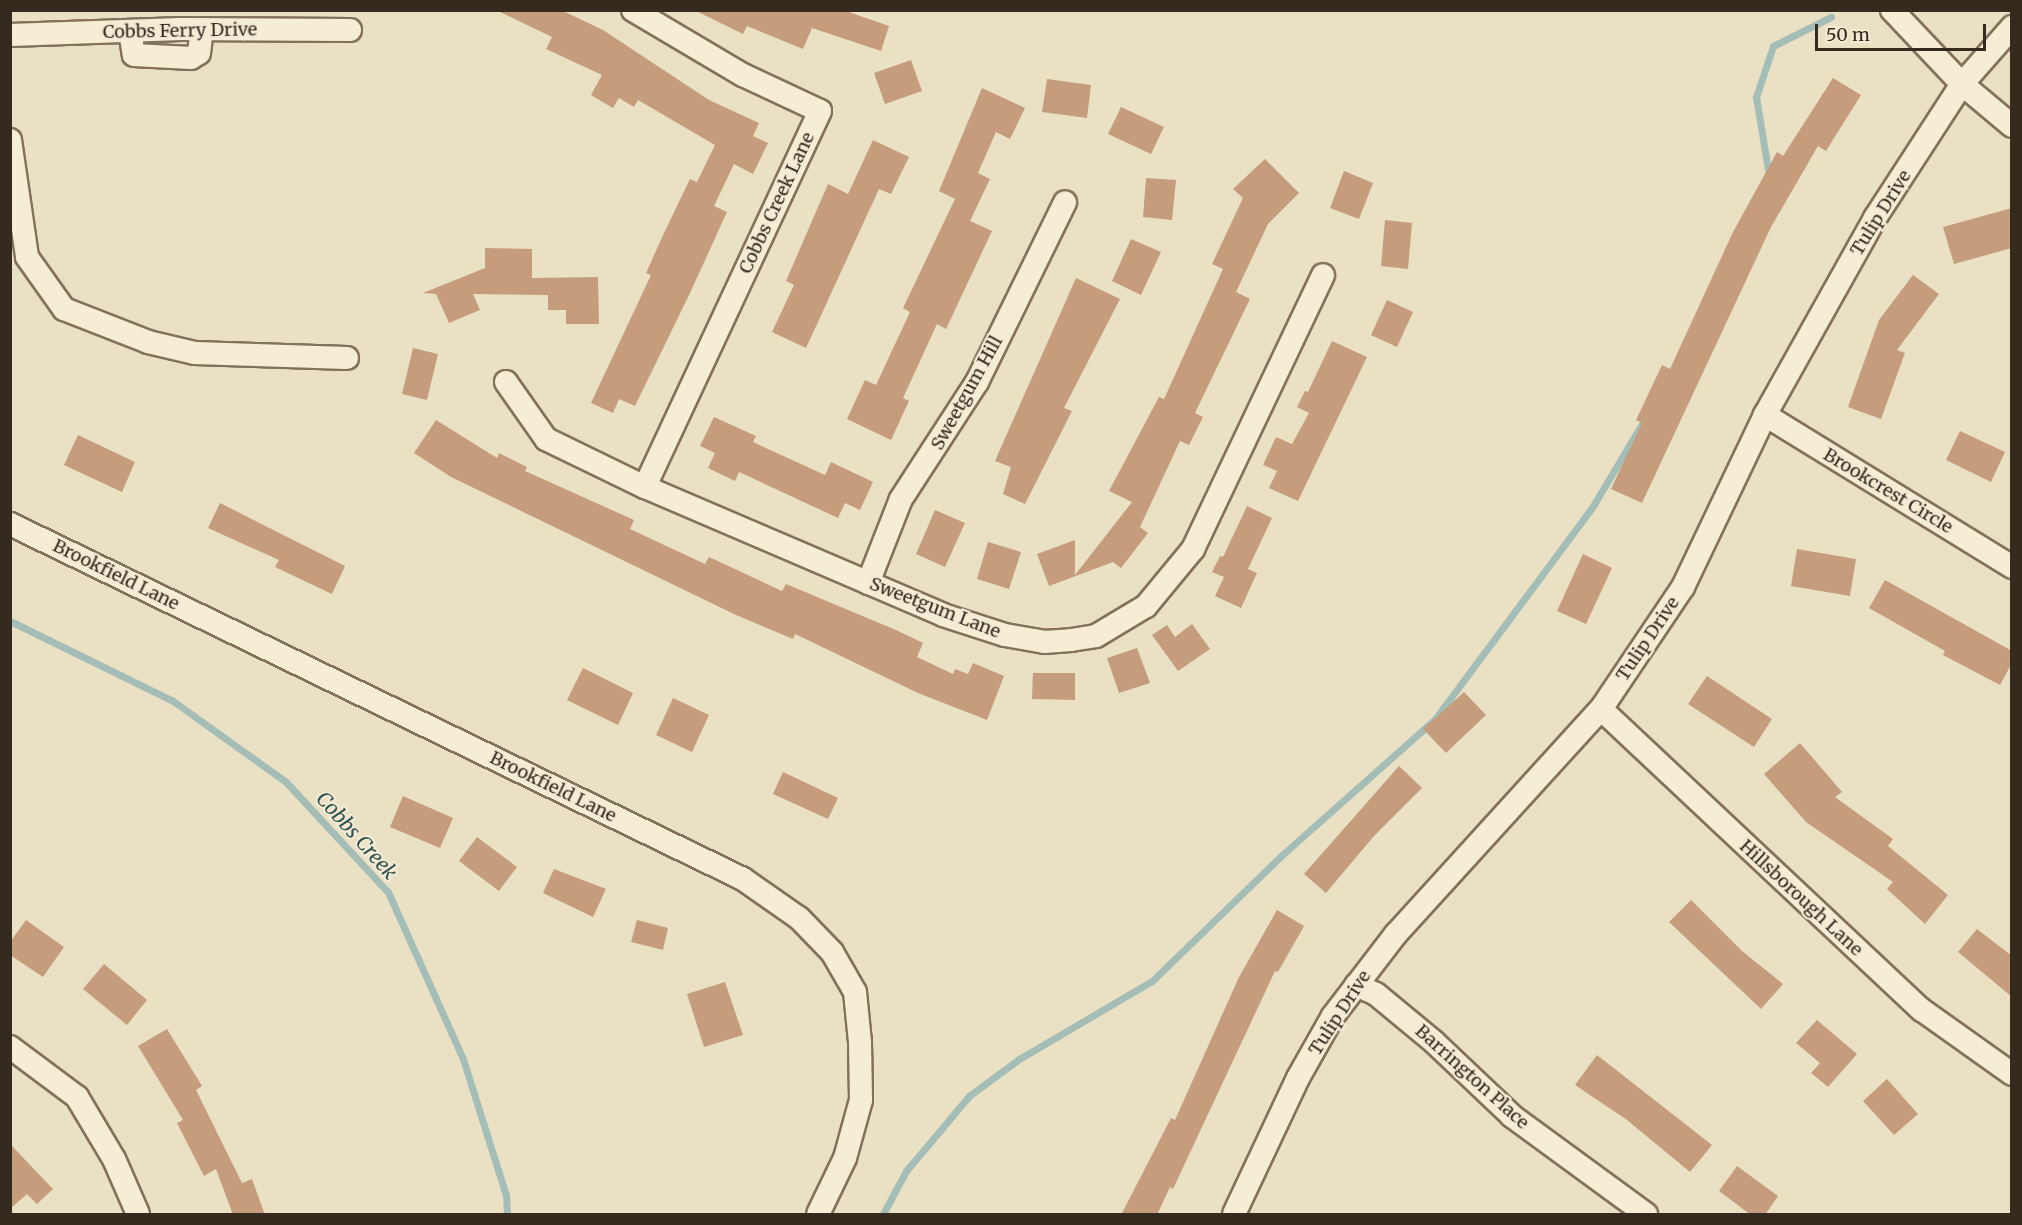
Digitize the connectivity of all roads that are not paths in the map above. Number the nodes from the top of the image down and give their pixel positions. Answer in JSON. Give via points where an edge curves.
{"nodes":[{"id":1,"x":633,"y":10,"type":"edge"},
{"id":2,"x":1892,"y":10,"type":"edge"},
{"id":3,"x":2012,"y":27,"type":"edge"},
{"id":4,"x":350,"y":30,"type":"dead end"},
{"id":5,"x":10,"y":35,"type":"edge"},
{"id":6,"x":1962,"y":84,"type":"junction"},
{"id":7,"x":2012,"y":126,"type":"edge"},
{"id":8,"x":10,"y":140,"type":"edge"},
{"id":9,"x":1065,"y":202,"type":"dead end"},
{"id":10,"x":1323,"y":275,"type":"dead end"},
{"id":11,"x":347,"y":358,"type":"dead end"},
{"id":12,"x":506,"y":382,"type":"dead end"},
{"id":13,"x":1766,"y":415,"type":"junction"},
{"id":14,"x":645,"y":487,"type":"junction"},
{"id":15,"x":10,"y":524,"type":"edge"},
{"id":16,"x":2012,"y":567,"type":"edge"},
{"id":17,"x":868,"y":583,"type":"junction"},
{"id":18,"x":1601,"y":709,"type":"junction"},
{"id":19,"x":1356,"y":985,"type":"junction"},
{"id":20,"x":10,"y":1047,"type":"edge"},
{"id":21,"x":2012,"y":1074,"type":"edge"},
{"id":22,"x":138,"y":1215,"type":"edge"},
{"id":23,"x":818,"y":1215,"type":"edge"},
{"id":24,"x":1234,"y":1215,"type":"edge"},
{"id":25,"x":1646,"y":1215,"type":"edge"}],
"edges":[{"from":1,"to":14,"type":"street","name":"Cobbs Creek Lane","via":[[744,75],[820,111]]},
{"from":2,"to":6,"type":"street"},
{"from":3,"to":6,"type":"street","name":"Tulip Drive"},
{"from":4,"to":5,"type":"street","name":"Cobbs Ferry Drive","via":[[202,29]]},
{"from":6,"to":7,"type":"street"},
{"from":6,"to":13,"type":"street","name":"Tulip Drive","via":[[1875,218]]},
{"from":8,"to":11,"type":"street","via":[[27,257],[64,309],[148,342],[195,353]]},
{"from":9,"to":17,"type":"street","name":"Sweetgum Hill","via":[[977,382],[902,499]]},
{"from":10,"to":17,"type":"street","name":"Sweetgum Lane","via":[[1193,549],[1146,606],[1096,636],[1044,642],[1005,635],[943,615]]},
{"from":12,"to":14,"type":"street","name":"Sweetgum Lane","via":[[546,439]]},
{"from":13,"to":16,"type":"street","name":"Brookcrest Circle"},
{"from":13,"to":18,"type":"street","name":"Tulip Drive","via":[[1683,587]]},
{"from":14,"to":17,"type":"street","name":"Sweetgum Lane"},
{"from":15,"to":23,"type":"street","name":"Brookfield Lane","via":[[743,879],[799,918],[832,952],[855,992],[860,1042],[861,1100],[845,1158]]},
{"from":18,"to":19,"type":"street","name":"Tulip Drive","via":[[1396,933]]},
{"from":18,"to":21,"type":"street","name":"Hillsborough Lane","via":[[1922,1010]]},
{"from":19,"to":24,"type":"street","name":"Tulip Drive","via":[[1333,1016],[1299,1078]]},
{"from":19,"to":25,"type":"street","name":"Barrington Place","via":[[1376,994],[1434,1042],[1512,1116]]},
{"from":20,"to":22,"type":"street","via":[[77,1097],[114,1159]]}]}
